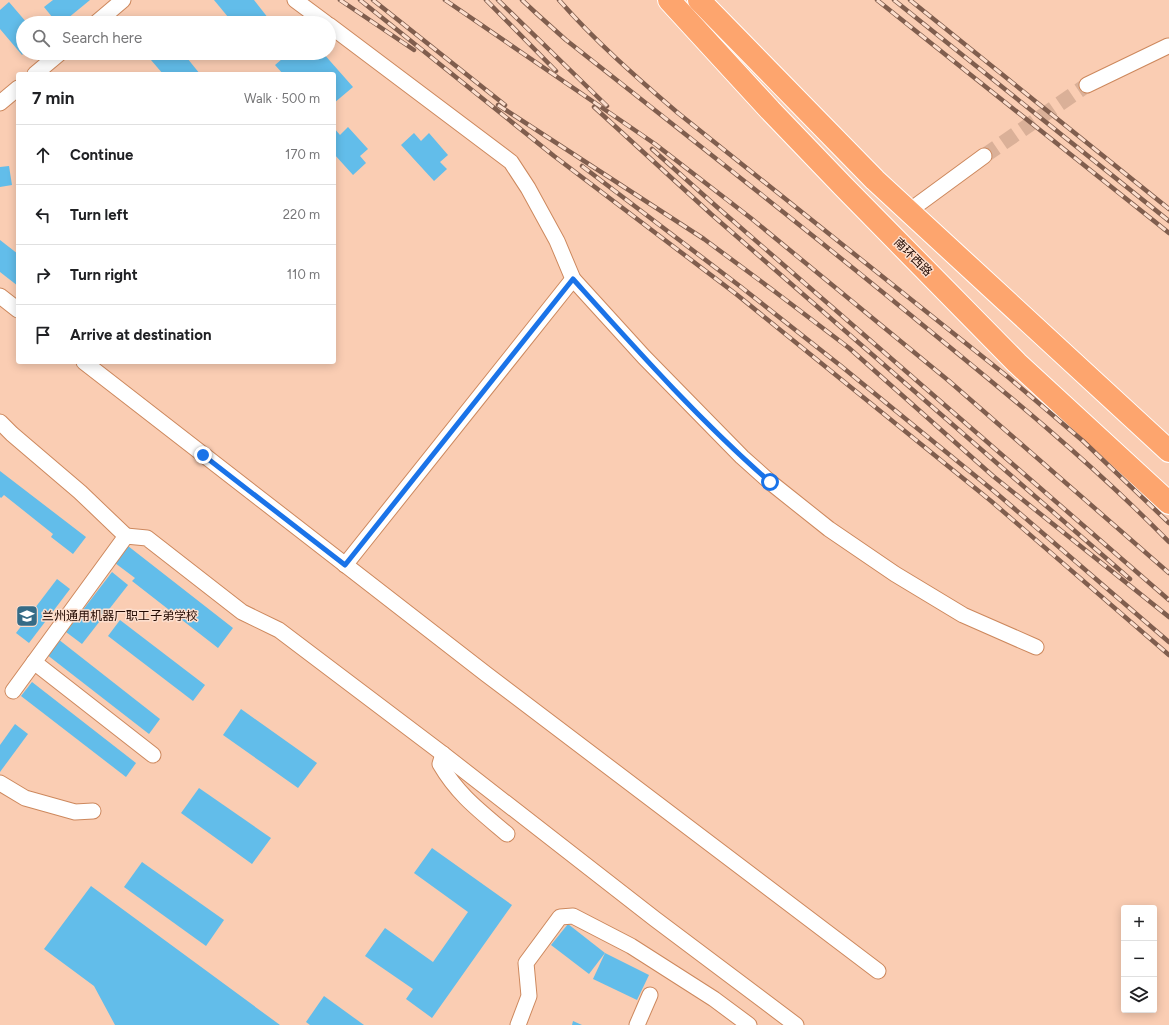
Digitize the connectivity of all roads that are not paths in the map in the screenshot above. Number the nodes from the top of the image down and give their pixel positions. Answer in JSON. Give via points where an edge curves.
{"nodes":[{"id":1,"x":123,"y":0,"type":"edge"},
{"id":2,"x":294,"y":0,"type":"edge"},
{"id":3,"x":669,"y":0,"type":"edge"},
{"id":4,"x":700,"y":0,"type":"edge"},
{"id":5,"x":104,"y":16,"type":"edge"},
{"id":6,"x":316,"y":16,"type":"edge"},
{"id":7,"x":336,"y":31,"type":"edge"},
{"id":8,"x":1168,"y":46,"type":"dead end"},
{"id":9,"x":52,"y":60,"type":"edge"},
{"id":10,"x":37,"y":72,"type":"edge"},
{"id":11,"x":1087,"y":85,"type":"tunnel mouth"},
{"id":12,"x":16,"y":90,"type":"edge"},
{"id":13,"x":0,"y":103,"type":"edge"},
{"id":14,"x":984,"y":156,"type":"tunnel mouth"},
{"id":15,"x":909,"y":211,"type":"junction"},
{"id":16,"x":573,"y":279,"type":"junction"},
{"id":17,"x":0,"y":296,"type":"edge"},
{"id":18,"x":16,"y":308,"type":"edge"},
{"id":19,"x":87,"y":364,"type":"edge"},
{"id":20,"x":0,"y":422,"type":"edge"},
{"id":21,"x":1169,"y":451,"type":"edge"},
{"id":22,"x":1169,"y":503,"type":"edge"},
{"id":23,"x":126,"y":536,"type":"junction"},
{"id":24,"x":345,"y":565,"type":"junction"},
{"id":25,"x":1036,"y":647,"type":"dead end"},
{"id":26,"x":34,"y":662,"type":"junction"},
{"id":27,"x":13,"y":691,"type":"dead end"},
{"id":28,"x":443,"y":754,"type":"junction"},
{"id":29,"x":153,"y":755,"type":"dead end"},
{"id":30,"x":0,"y":783,"type":"edge"},
{"id":31,"x":93,"y":812,"type":"dead end"},
{"id":32,"x":507,"y":834,"type":"dead end"},
{"id":33,"x":878,"y":971,"type":"dead end"},
{"id":34,"x":650,"y":995,"type":"dead end"},
{"id":35,"x":518,"y":1025,"type":"edge"},
{"id":36,"x":637,"y":1025,"type":"edge"},
{"id":37,"x":749,"y":1025,"type":"edge"},
{"id":38,"x":796,"y":1025,"type":"edge"}],
"edges":[{"from":1,"to":5,"type":"street"},
{"from":2,"to":6,"type":"street"},
{"from":3,"to":22,"type":"highway","name":"南环西路","via":[[780,121],[1017,363]]},
{"from":4,"to":15,"type":"highway","via":[[875,180]]},
{"from":7,"to":16,"type":"street","via":[[511,162],[557,241]]},
{"from":8,"to":11,"type":"street"},
{"from":9,"to":10,"type":"street"},
{"from":12,"to":13,"type":"street"},
{"from":14,"to":15,"type":"street"},
{"from":15,"to":21,"type":"highway"},
{"from":16,"to":24,"type":"street"},
{"from":16,"to":25,"type":"street","via":[[644,357],[742,457],[799,506],[861,552],[929,595],[963,615]]},
{"from":17,"to":18,"type":"street"},
{"from":19,"to":24,"type":"street"},
{"from":20,"to":23,"type":"street"},
{"from":23,"to":26,"type":"street"},
{"from":23,"to":28,"type":"street","via":[[147,538],[242,612],[279,630]]},
{"from":24,"to":33,"type":"street"},
{"from":26,"to":27,"type":"street"},
{"from":26,"to":29,"type":"street"},
{"from":28,"to":32,"type":"street","via":[[440,764],[449,780],[464,798]]},
{"from":28,"to":38,"type":"street"},
{"from":30,"to":31,"type":"street","via":[[25,798],[75,812]]},
{"from":34,"to":36,"type":"street"},
{"from":35,"to":37,"type":"street","via":[[529,996],[526,963],[560,917],[567,916],[573,916],[631,946],[714,999]]}]}
